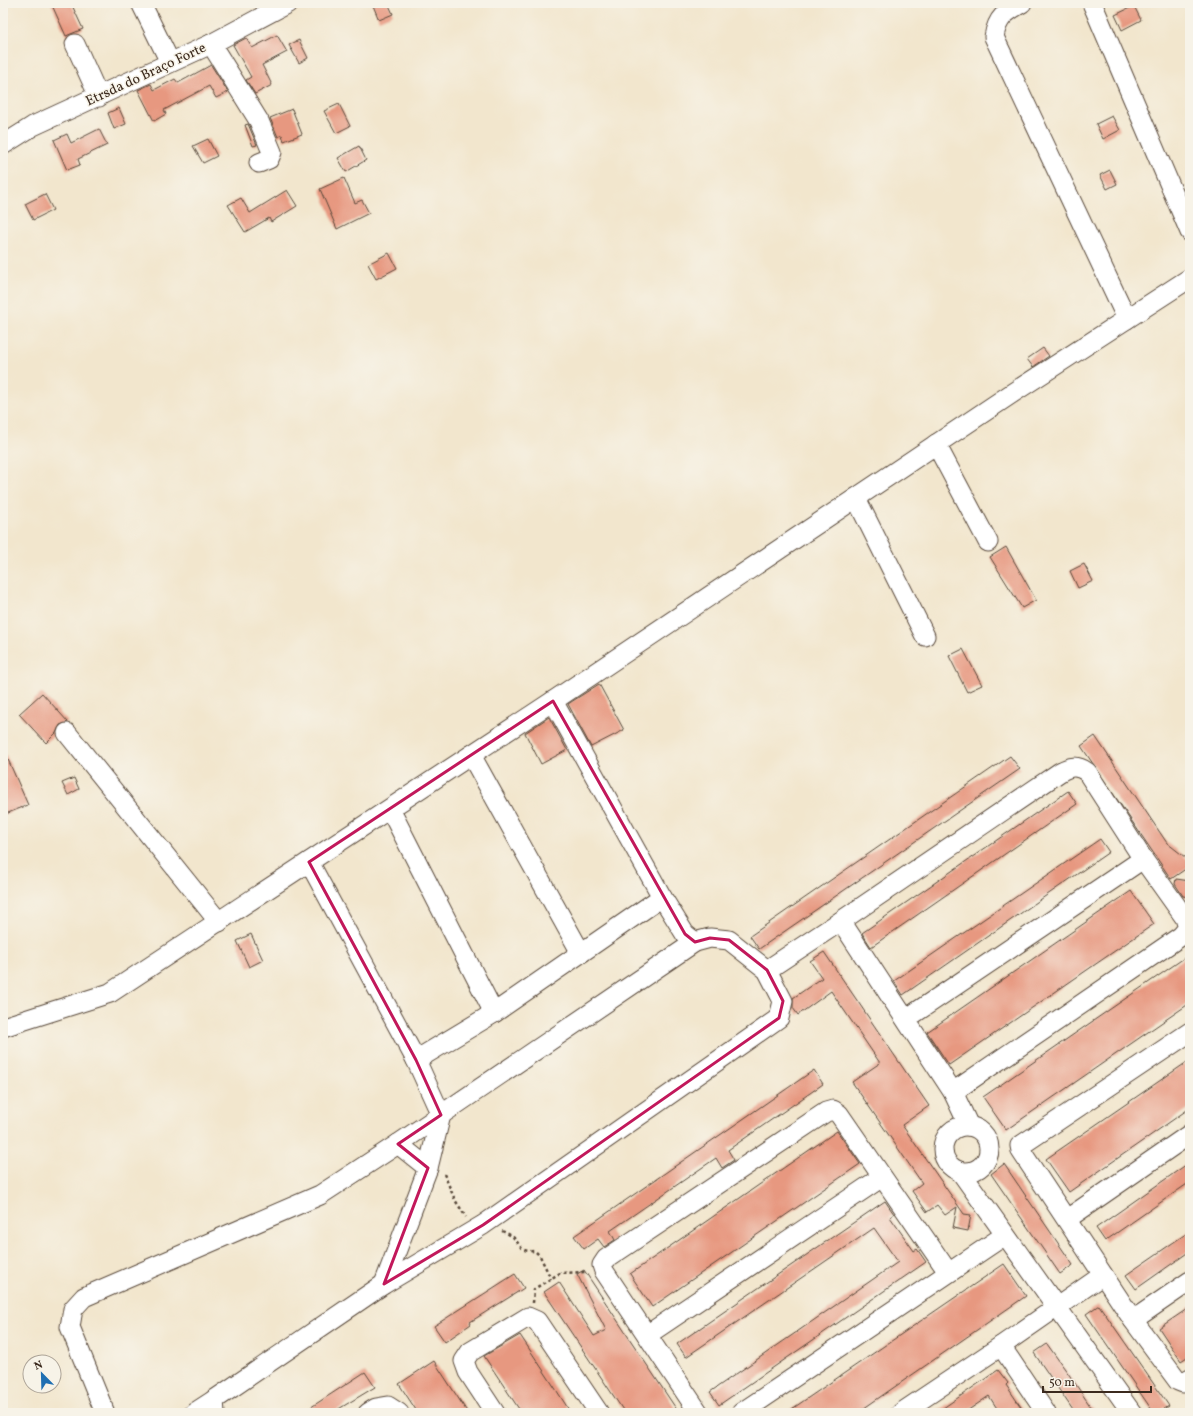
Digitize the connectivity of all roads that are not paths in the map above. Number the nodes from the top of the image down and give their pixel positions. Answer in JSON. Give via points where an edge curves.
{"nodes":[{"id":1,"x":141,"y":3,"type":"edge"},
{"id":2,"x":288,"y":3,"type":"edge"},
{"id":3,"x":1022,"y":3,"type":"edge"},
{"id":4,"x":1092,"y":3,"type":"edge"},
{"id":5,"x":261,"y":10,"type":"edge"},
{"id":6,"x":75,"y":44,"type":"dead end"},
{"id":7,"x":211,"y":44,"type":"junction"},
{"id":8,"x":170,"y":62,"type":"junction"},
{"id":9,"x":99,"y":97,"type":"junction"},
{"id":10,"x":3,"y":144,"type":"edge"},
{"id":11,"x":260,"y":163,"type":"dead end"},
{"id":12,"x":1190,"y":232,"type":"edge"},
{"id":13,"x":1190,"y":278,"type":"edge"},
{"id":14,"x":1127,"y":319,"type":"junction"},
{"id":15,"x":936,"y":444,"type":"junction"},
{"id":16,"x":856,"y":498,"type":"junction"},
{"id":17,"x":988,"y":542,"type":"dead end"},
{"id":18,"x":925,"y":636,"type":"dead end"},
{"id":19,"x":553,"y":701,"type":"junction"},
{"id":20,"x":67,"y":733,"type":"dead end"},
{"id":21,"x":471,"y":755,"type":"junction"},
{"id":22,"x":390,"y":809,"type":"junction"},
{"id":23,"x":1143,"y":859,"type":"junction"},
{"id":24,"x":309,"y":862,"type":"junction"},
{"id":25,"x":662,"y":897,"type":"junction"},
{"id":26,"x":841,"y":921,"type":"junction"},
{"id":27,"x":219,"y":922,"type":"junction"},
{"id":28,"x":696,"y":942,"type":"junction"},
{"id":29,"x":581,"y":953,"type":"junction"},
{"id":30,"x":767,"y":970,"type":"junction"},
{"id":31,"x":494,"y":1013,"type":"junction"},
{"id":32,"x":906,"y":1019,"type":"junction"},
{"id":33,"x":3,"y":1027,"type":"edge"},
{"id":34,"x":1190,"y":1032,"type":"edge"},
{"id":35,"x":416,"y":1060,"type":"junction"},
{"id":36,"x":952,"y":1092,"type":"junction"},
{"id":37,"x":441,"y":1115,"type":"junction"},
{"id":38,"x":968,"y":1126,"type":"junction"},
{"id":39,"x":1190,"y":1134,"type":"edge"},
{"id":40,"x":398,"y":1144,"type":"junction"},
{"id":41,"x":428,"y":1168,"type":"junction"},
{"id":42,"x":960,"y":1171,"type":"junction"},
{"id":43,"x":882,"y":1177,"type":"junction"},
{"id":44,"x":1067,"y":1219,"type":"junction"},
{"id":45,"x":1005,"y":1235,"type":"junction"},
{"id":46,"x":948,"y":1272,"type":"junction"},
{"id":47,"x":1103,"y":1275,"type":"junction"},
{"id":48,"x":1190,"y":1281,"type":"edge"},
{"id":49,"x":384,"y":1284,"type":"junction"},
{"id":50,"x":1055,"y":1307,"type":"junction"},
{"id":51,"x":1133,"y":1320,"type":"junction"},
{"id":52,"x":647,"y":1335,"type":"junction"},
{"id":53,"x":1001,"y":1346,"type":"junction"},
{"id":54,"x":1190,"y":1378,"type":"edge"},
{"id":55,"x":215,"y":1407,"type":"edge"},
{"id":56,"x":105,"y":1413,"type":"edge"},
{"id":57,"x":194,"y":1413,"type":"edge"},
{"id":58,"x":368,"y":1413,"type":"edge"},
{"id":59,"x":399,"y":1413,"type":"edge"},
{"id":60,"x":495,"y":1413,"type":"edge"},
{"id":61,"x":599,"y":1413,"type":"edge"},
{"id":62,"x":699,"y":1413,"type":"edge"},
{"id":63,"x":741,"y":1413,"type":"edge"},
{"id":64,"x":901,"y":1413,"type":"edge"},
{"id":65,"x":1046,"y":1413,"type":"edge"},
{"id":66,"x":1132,"y":1413,"type":"edge"}],
"edges":[{"from":1,"to":8,"type":"street"},
{"from":2,"to":5,"type":"street","name":"Etrsda do Braço Forte"},
{"from":3,"to":14,"type":"street","via":[[1005,13],[996,27],[994,37]]},
{"from":4,"to":12,"type":"street"},
{"from":5,"to":7,"type":"street","name":"Etrsda do Braço Forte"},
{"from":6,"to":9,"type":"street"},
{"from":7,"to":8,"type":"street","name":"Etrsda do Braço Forte"},
{"from":7,"to":11,"type":"street","via":[[259,121],[272,152],[269,159]]},
{"from":8,"to":9,"type":"street","name":"Etrsda do Braço Forte"},
{"from":9,"to":10,"type":"street","name":"Etrsda do Braço Forte","via":[[33,126]]},
{"from":13,"to":14,"type":"street"},
{"from":14,"to":15,"type":"street"},
{"from":15,"to":16,"type":"street"},
{"from":15,"to":17,"type":"street"},
{"from":16,"to":18,"type":"street"},
{"from":16,"to":19,"type":"street"},
{"from":19,"to":21,"type":"street"},
{"from":19,"to":25,"type":"street"},
{"from":20,"to":27,"type":"street"},
{"from":21,"to":22,"type":"street"},
{"from":21,"to":29,"type":"street"},
{"from":22,"to":24,"type":"street"},
{"from":22,"to":31,"type":"street"},
{"from":23,"to":26,"type":"street","via":[[1087,772],[1074,766],[1060,772]]},
{"from":23,"to":32,"type":"street"},
{"from":23,"to":36,"type":"street","via":[[1185,918],[1188,924],[1186,931]]},
{"from":24,"to":27,"type":"street"},
{"from":24,"to":35,"type":"street"},
{"from":25,"to":28,"type":"street","via":[[685,934]]},
{"from":25,"to":29,"type":"street"},
{"from":26,"to":30,"type":"street"},
{"from":26,"to":32,"type":"street"},
{"from":27,"to":33,"type":"street","via":[[110,993]]},
{"from":28,"to":30,"type":"street","via":[[710,938],[729,940]]},
{"from":28,"to":37,"type":"street"},
{"from":29,"to":31,"type":"street"},
{"from":30,"to":49,"type":"street","via":[[783,1001],[779,1018],[483,1225]]},
{"from":31,"to":35,"type":"street"},
{"from":32,"to":36,"type":"street"},
{"from":34,"to":44,"type":"street","via":[[1020,1146]]},
{"from":35,"to":37,"type":"street"},
{"from":36,"to":38,"type":"street"},
{"from":37,"to":40,"type":"street"},
{"from":37,"to":41,"type":"street"},
{"from":38,"to":42,"type":"street","via":[[954,1130],[944,1141],[944,1156],[948,1163]]},
{"from":38,"to":42,"type":"street","via":[[976,1128],[987,1138],[989,1153],[982,1166],[968,1172]]},
{"from":39,"to":44,"type":"street"},
{"from":40,"to":41,"type":"street"},
{"from":40,"to":56,"type":"street","via":[[320,1195],[84,1297],[73,1309],[70,1327]]},
{"from":41,"to":49,"type":"street"},
{"from":42,"to":45,"type":"street"},
{"from":43,"to":46,"type":"street"},
{"from":43,"to":52,"type":"street"},
{"from":43,"to":52,"type":"street","via":[[839,1114],[829,1110],[606,1258],[602,1265],[604,1271]]},
{"from":44,"to":47,"type":"street"},
{"from":45,"to":46,"type":"street"},
{"from":45,"to":50,"type":"street"},
{"from":46,"to":63,"type":"street"},
{"from":47,"to":50,"type":"street"},
{"from":47,"to":51,"type":"street"},
{"from":48,"to":51,"type":"street"},
{"from":49,"to":55,"type":"street"},
{"from":50,"to":53,"type":"street"},
{"from":50,"to":66,"type":"street"},
{"from":51,"to":54,"type":"street","via":[[1178,1381],[1183,1383]]},
{"from":52,"to":62,"type":"street"},
{"from":53,"to":64,"type":"street"},
{"from":53,"to":65,"type":"street"},
{"from":55,"to":57,"type":"street"},
{"from":58,"to":59,"type":"street","via":[[376,1408],[388,1406]]},
{"from":60,"to":61,"type":"street","via":[[468,1372],[464,1361],[470,1352],[525,1318],[531,1317],[537,1321]]}]}
